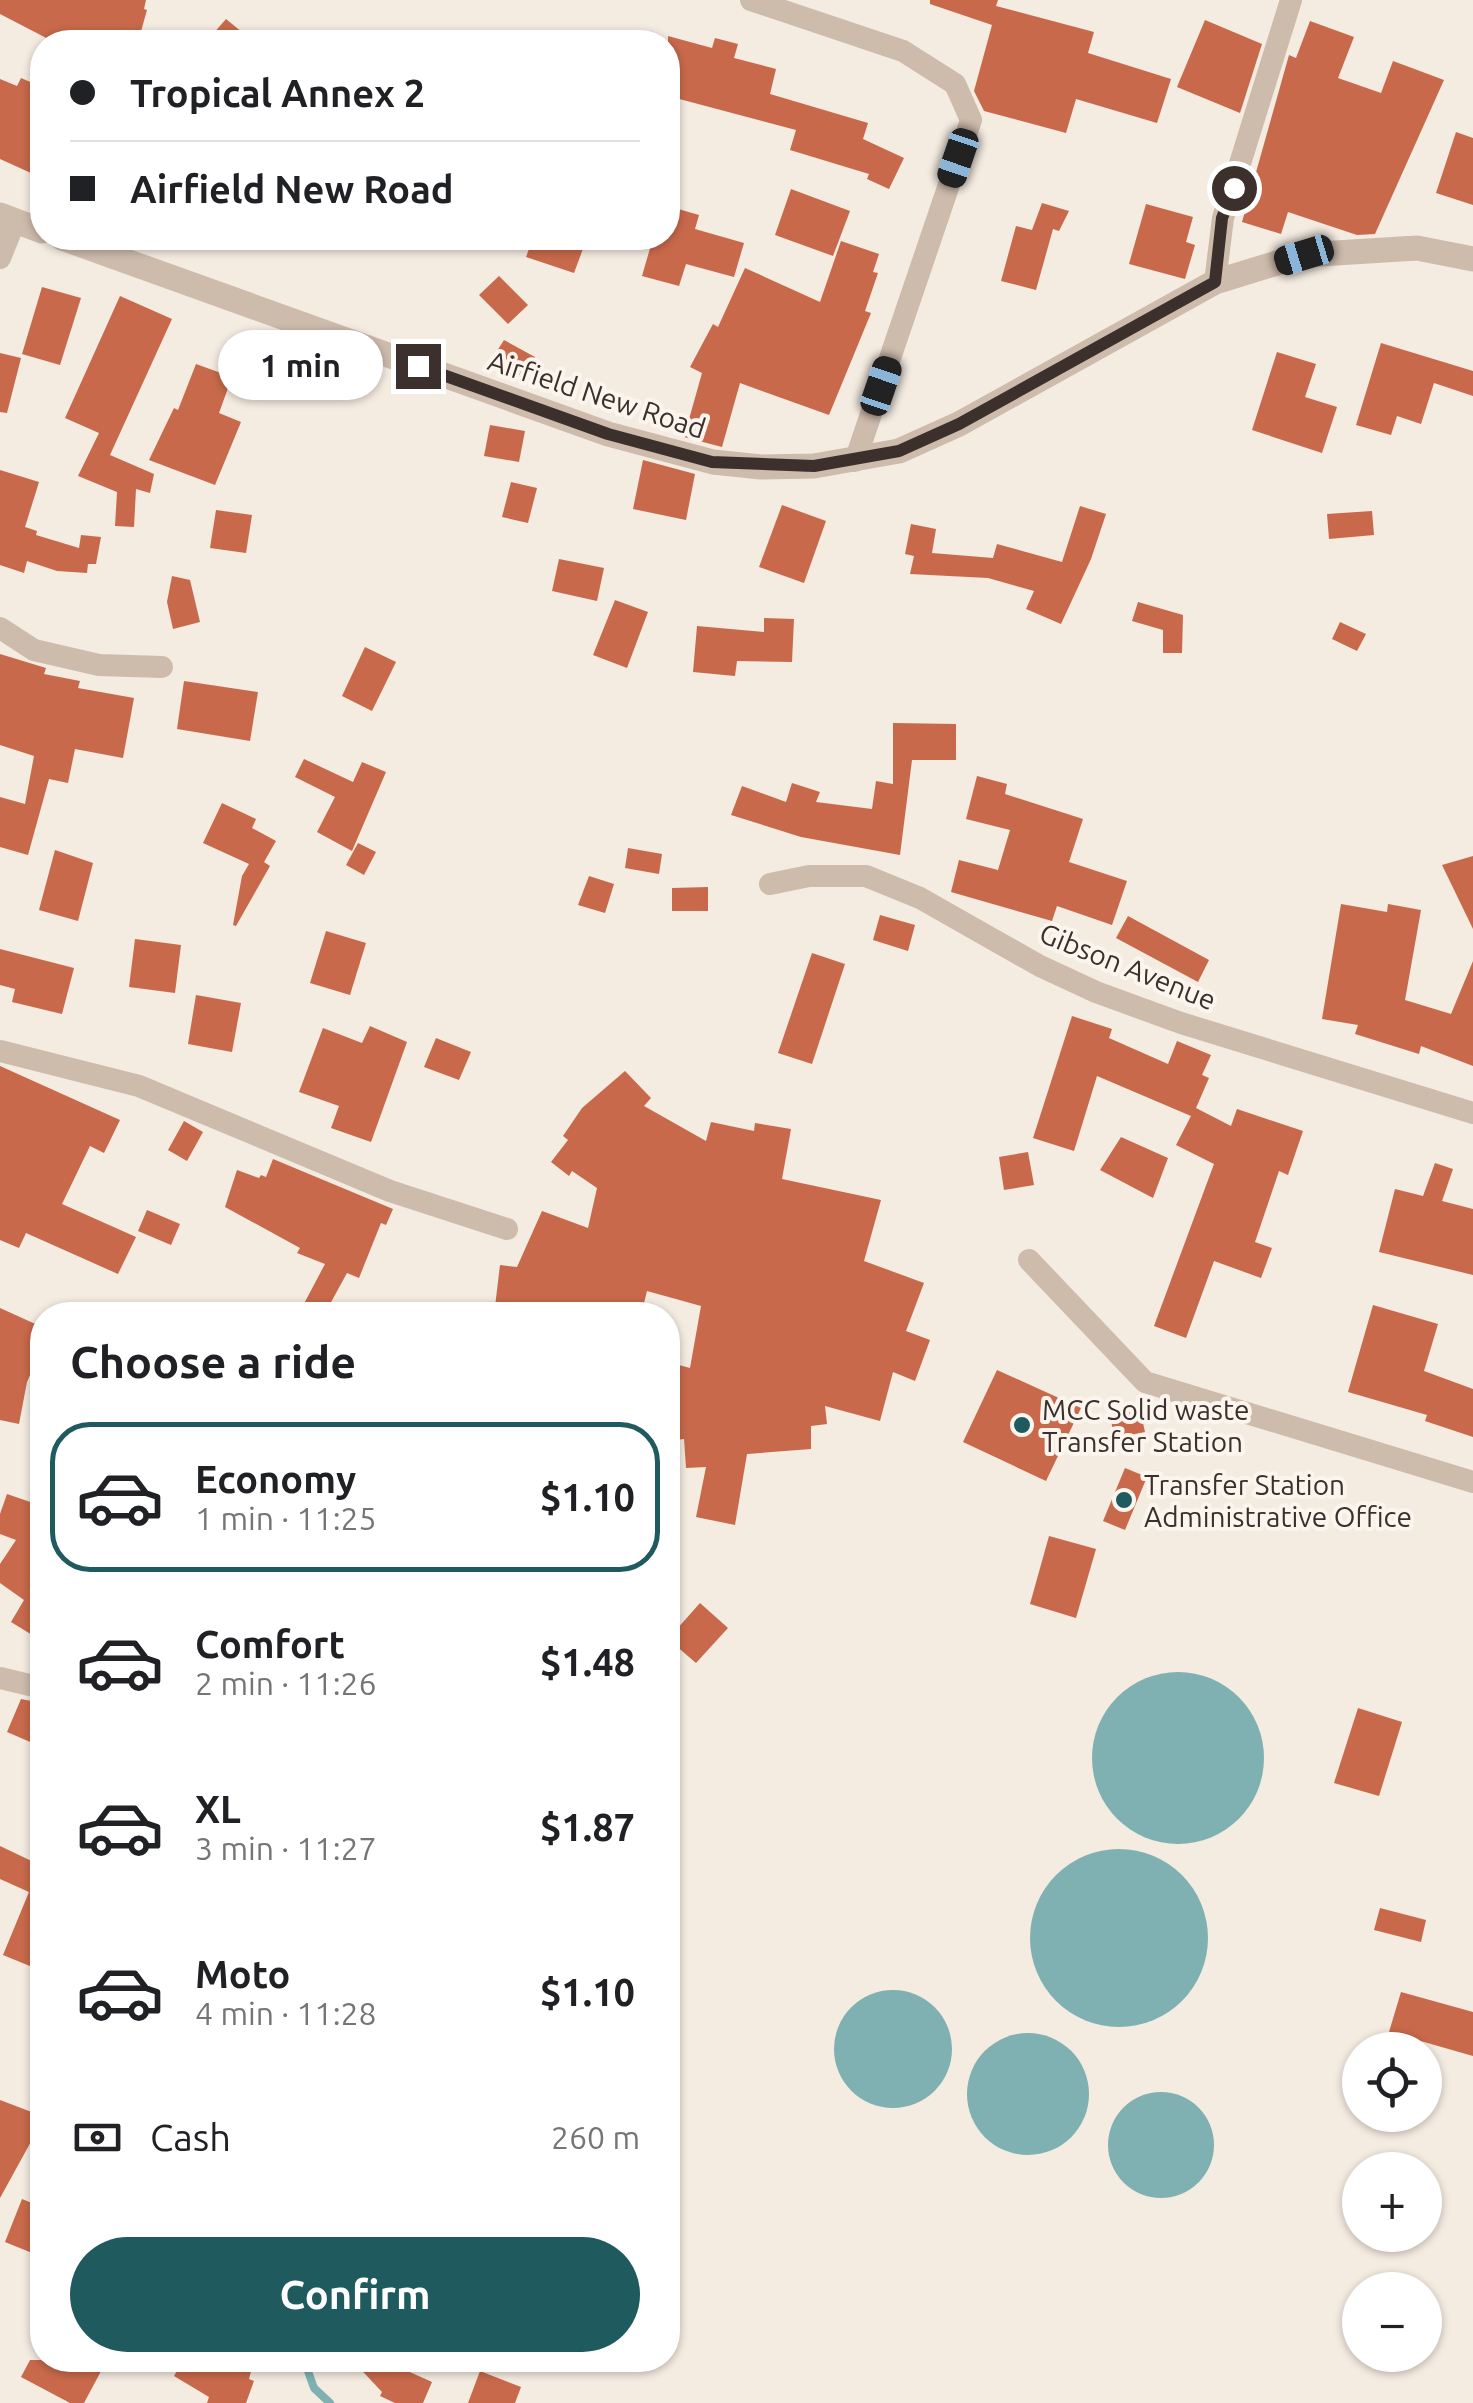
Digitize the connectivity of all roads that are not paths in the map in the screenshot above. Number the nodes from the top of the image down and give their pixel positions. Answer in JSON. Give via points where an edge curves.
{"nodes":[{"id":1,"x":751,"y":0,"type":"edge"},
{"id":2,"x":1291,"y":0,"type":"edge"},
{"id":3,"x":7,"y":218,"type":"edge"},
{"id":4,"x":95,"y":250,"type":"edge"},
{"id":5,"x":0,"y":258,"type":"edge"},
{"id":6,"x":1473,"y":260,"type":"edge"},
{"id":7,"x":1215,"y":282,"type":"junction"},
{"id":8,"x":856,"y":461,"type":"junction"},
{"id":9,"x":0,"y":628,"type":"edge"},
{"id":10,"x":162,"y":667,"type":"dead end"},
{"id":11,"x":770,"y":884,"type":"dead end"},
{"id":12,"x":0,"y":1050,"type":"edge"},
{"id":13,"x":1473,"y":1113,"type":"edge"},
{"id":14,"x":508,"y":1229,"type":"dead end"},
{"id":15,"x":1029,"y":1260,"type":"dead end"},
{"id":16,"x":1473,"y":1482,"type":"edge"},
{"id":17,"x":0,"y":1678,"type":"edge"},
{"id":18,"x":30,"y":1685,"type":"edge"}],
"edges":[{"from":1,"to":8,"type":"street","via":[[903,51],[955,84],[971,120]]},
{"from":2,"to":7,"type":"street","via":[[1222,218]]},
{"from":3,"to":5,"type":"street"},
{"from":4,"to":8,"type":"street","name":"Airfield New Road","via":[[608,434],[712,462]]},
{"from":6,"to":7,"type":"street","name":"Airfield New Road","via":[[1417,248],[1304,255]]},
{"from":7,"to":8,"type":"street","name":"Airfield New Road","via":[[959,424],[899,451]]},
{"from":9,"to":10,"type":"street","via":[[34,650],[100,665]]},
{"from":11,"to":13,"type":"street","name":"Gibson Avenue","via":[[866,876],[1096,992]]},
{"from":12,"to":14,"type":"street","via":[[139,1086],[390,1191]]},
{"from":15,"to":16,"type":"street","via":[[1145,1382]]},
{"from":17,"to":18,"type":"street"}]}
